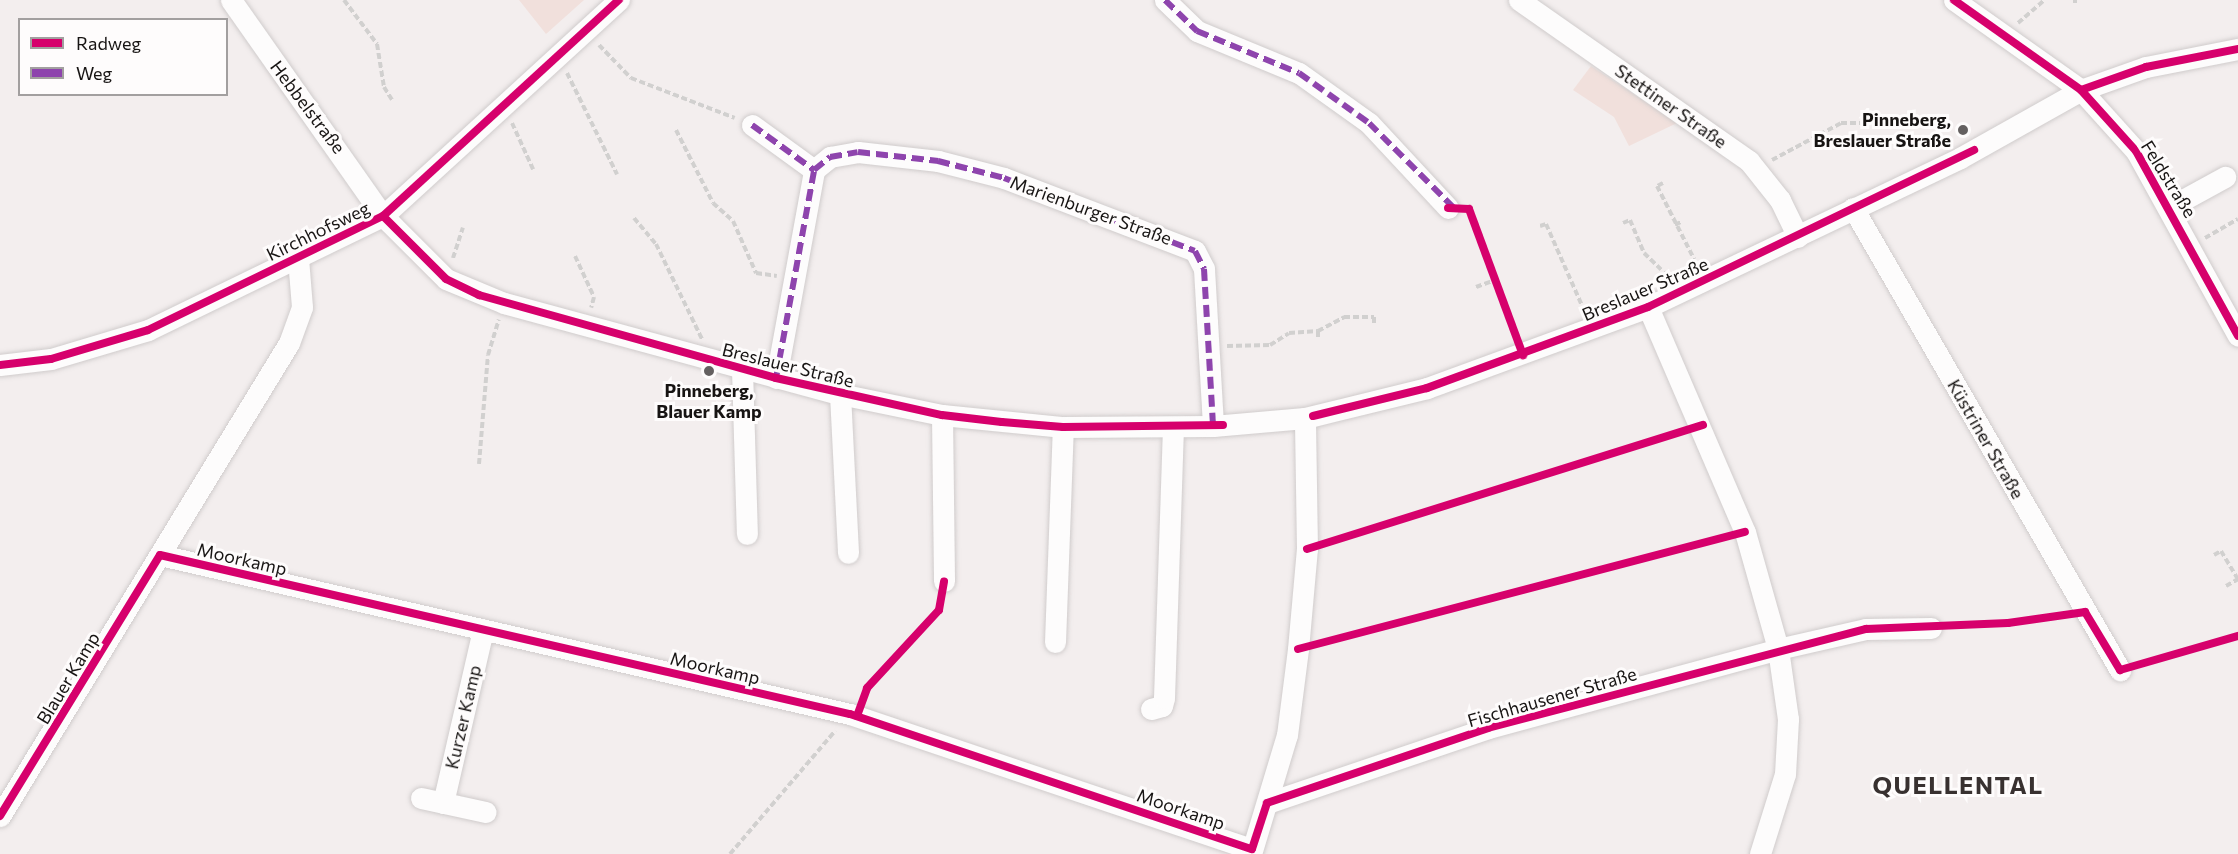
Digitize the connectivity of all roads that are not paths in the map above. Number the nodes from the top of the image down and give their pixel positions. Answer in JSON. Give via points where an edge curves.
{"nodes":[{"id":1,"x":231,"y":0,"type":"edge"},
{"id":2,"x":619,"y":0,"type":"edge"},
{"id":3,"x":1165,"y":0,"type":"edge"},
{"id":4,"x":1519,"y":0,"type":"edge"},
{"id":5,"x":1954,"y":0,"type":"edge"},
{"id":6,"x":2238,"y":49,"type":"edge"},
{"id":7,"x":2080,"y":90,"type":"junction"},
{"id":8,"x":752,"y":125,"type":"road end"},
{"id":9,"x":814,"y":170,"type":"junction"},
{"id":10,"x":2225,"y":177,"type":"dead end"},
{"id":11,"x":2170,"y":207,"type":"junction"},
{"id":12,"x":1448,"y":208,"type":"dead end"},
{"id":13,"x":1853,"y":208,"type":"junction"},
{"id":14,"x":383,"y":216,"type":"junction"},
{"id":15,"x":1798,"y":237,"type":"junction"},
{"id":16,"x":298,"y":258,"type":"junction"},
{"id":17,"x":1648,"y":307,"type":"junction"},
{"id":18,"x":2238,"y":336,"type":"edge"},
{"id":19,"x":0,"y":365,"type":"edge"},
{"id":20,"x":742,"y":369,"type":"junction"},
{"id":21,"x":776,"y":378,"type":"junction"},
{"id":22,"x":840,"y":394,"type":"junction"},
{"id":23,"x":942,"y":415,"type":"junction"},
{"id":24,"x":1305,"y":418,"type":"junction"},
{"id":25,"x":1213,"y":426,"type":"junction"},
{"id":26,"x":1063,"y":427,"type":"junction"},
{"id":27,"x":1173,"y":427,"type":"junction"},
{"id":28,"x":747,"y":534,"type":"dead end"},
{"id":29,"x":848,"y":553,"type":"dead end"},
{"id":30,"x":160,"y":555,"type":"junction"},
{"id":31,"x":944,"y":581,"type":"dead end"},
{"id":32,"x":1931,"y":628,"type":"dead end"},
{"id":33,"x":483,"y":630,"type":"junction"},
{"id":34,"x":1055,"y":642,"type":"dead end"},
{"id":35,"x":1778,"y":649,"type":"junction"},
{"id":36,"x":2120,"y":670,"type":"dead end"},
{"id":37,"x":1151,"y":709,"type":"dead end"},
{"id":38,"x":421,"y":798,"type":"dead end"},
{"id":39,"x":443,"y":803,"type":"junction"},
{"id":40,"x":1268,"y":803,"type":"junction"},
{"id":41,"x":486,"y":812,"type":"dead end"},
{"id":42,"x":0,"y":816,"type":"edge"},
{"id":43,"x":1252,"y":852,"type":"edge"},
{"id":44,"x":1760,"y":854,"type":"edge"}],
"edges":[{"from":1,"to":14,"type":"street","name":"Hebbelstraße"},
{"from":2,"to":14,"type":"street","name":"Kirchhofsweg"},
{"from":3,"to":12,"type":"street","via":[[1197,31],[1299,73],[1369,123]]},
{"from":4,"to":15,"type":"street","name":"Stettiner Straße","via":[[1758,172]]},
{"from":5,"to":7,"type":"street","name":"Feldstraße"},
{"from":6,"to":7,"type":"street","name":"Breslauer Straße","via":[[2146,67]]},
{"from":7,"to":11,"type":"street","name":"Feldstraße","via":[[2136,151]]},
{"from":7,"to":13,"type":"street","name":"Breslauer Straße"},
{"from":8,"to":9,"type":"street"},
{"from":9,"to":21,"type":"street"},
{"from":9,"to":25,"type":"street","name":"Marienburger Straße","via":[[830,157],[858,152],[938,161],[1054,195],[1186,246],[1204,269]]},
{"from":10,"to":11,"type":"street"},
{"from":11,"to":18,"type":"street","name":"Feldstraße"},
{"from":13,"to":15,"type":"street","name":"Breslauer Straße"},
{"from":13,"to":36,"type":"street","name":"Küstriner Straße"},
{"from":14,"to":16,"type":"street","name":"Kirchhofsweg"},
{"from":14,"to":20,"type":"street","name":"Breslauer Straße","via":[[446,279],[504,303]]},
{"from":15,"to":17,"type":"street","name":"Breslauer Straße"},
{"from":16,"to":19,"type":"street","name":"Kirchhofsweg","via":[[148,330],[51,359]]},
{"from":16,"to":30,"type":"street","name":"Blauer Kamp","via":[[303,291],[297,326]]},
{"from":17,"to":24,"type":"street","name":"Breslauer Straße","via":[[1427,388]]},
{"from":17,"to":35,"type":"street","via":[[1745,532]]},
{"from":20,"to":21,"type":"street","name":"Breslauer Straße"},
{"from":20,"to":28,"type":"street","name":"Breslauer Straße"},
{"from":21,"to":22,"type":"street","name":"Breslauer Straße"},
{"from":22,"to":23,"type":"street","name":"Breslauer Straße"},
{"from":22,"to":29,"type":"street","name":"Breslauer Straße"},
{"from":23,"to":26,"type":"street","name":"Breslauer Straße"},
{"from":23,"to":31,"type":"street"},
{"from":24,"to":25,"type":"street","name":"Breslauer Straße"},
{"from":24,"to":40,"type":"street","via":[[1303,599],[1287,735]]},
{"from":25,"to":27,"type":"street","name":"Breslauer Straße"},
{"from":26,"to":27,"type":"street","name":"Breslauer Straße"},
{"from":26,"to":34,"type":"street"},
{"from":27,"to":37,"type":"street","via":[[1164,698],[1162,706]]},
{"from":30,"to":33,"type":"street","name":"Moorkamp"},
{"from":30,"to":42,"type":"street","name":"Blauer Kamp"},
{"from":32,"to":35,"type":"street","name":"Fischhausener Straße","via":[[1866,630]]},
{"from":33,"to":39,"type":"street","name":"Kurzer Kamp"},
{"from":33,"to":43,"type":"street","name":"Moorkamp","via":[[850,714]]},
{"from":35,"to":40,"type":"street","name":"Fischhausener Straße","via":[[1488,729]]},
{"from":35,"to":44,"type":"street","via":[[1788,719],[1785,774]]},
{"from":38,"to":39,"type":"street"},
{"from":39,"to":41,"type":"street"},
{"from":40,"to":43,"type":"street"}]}
